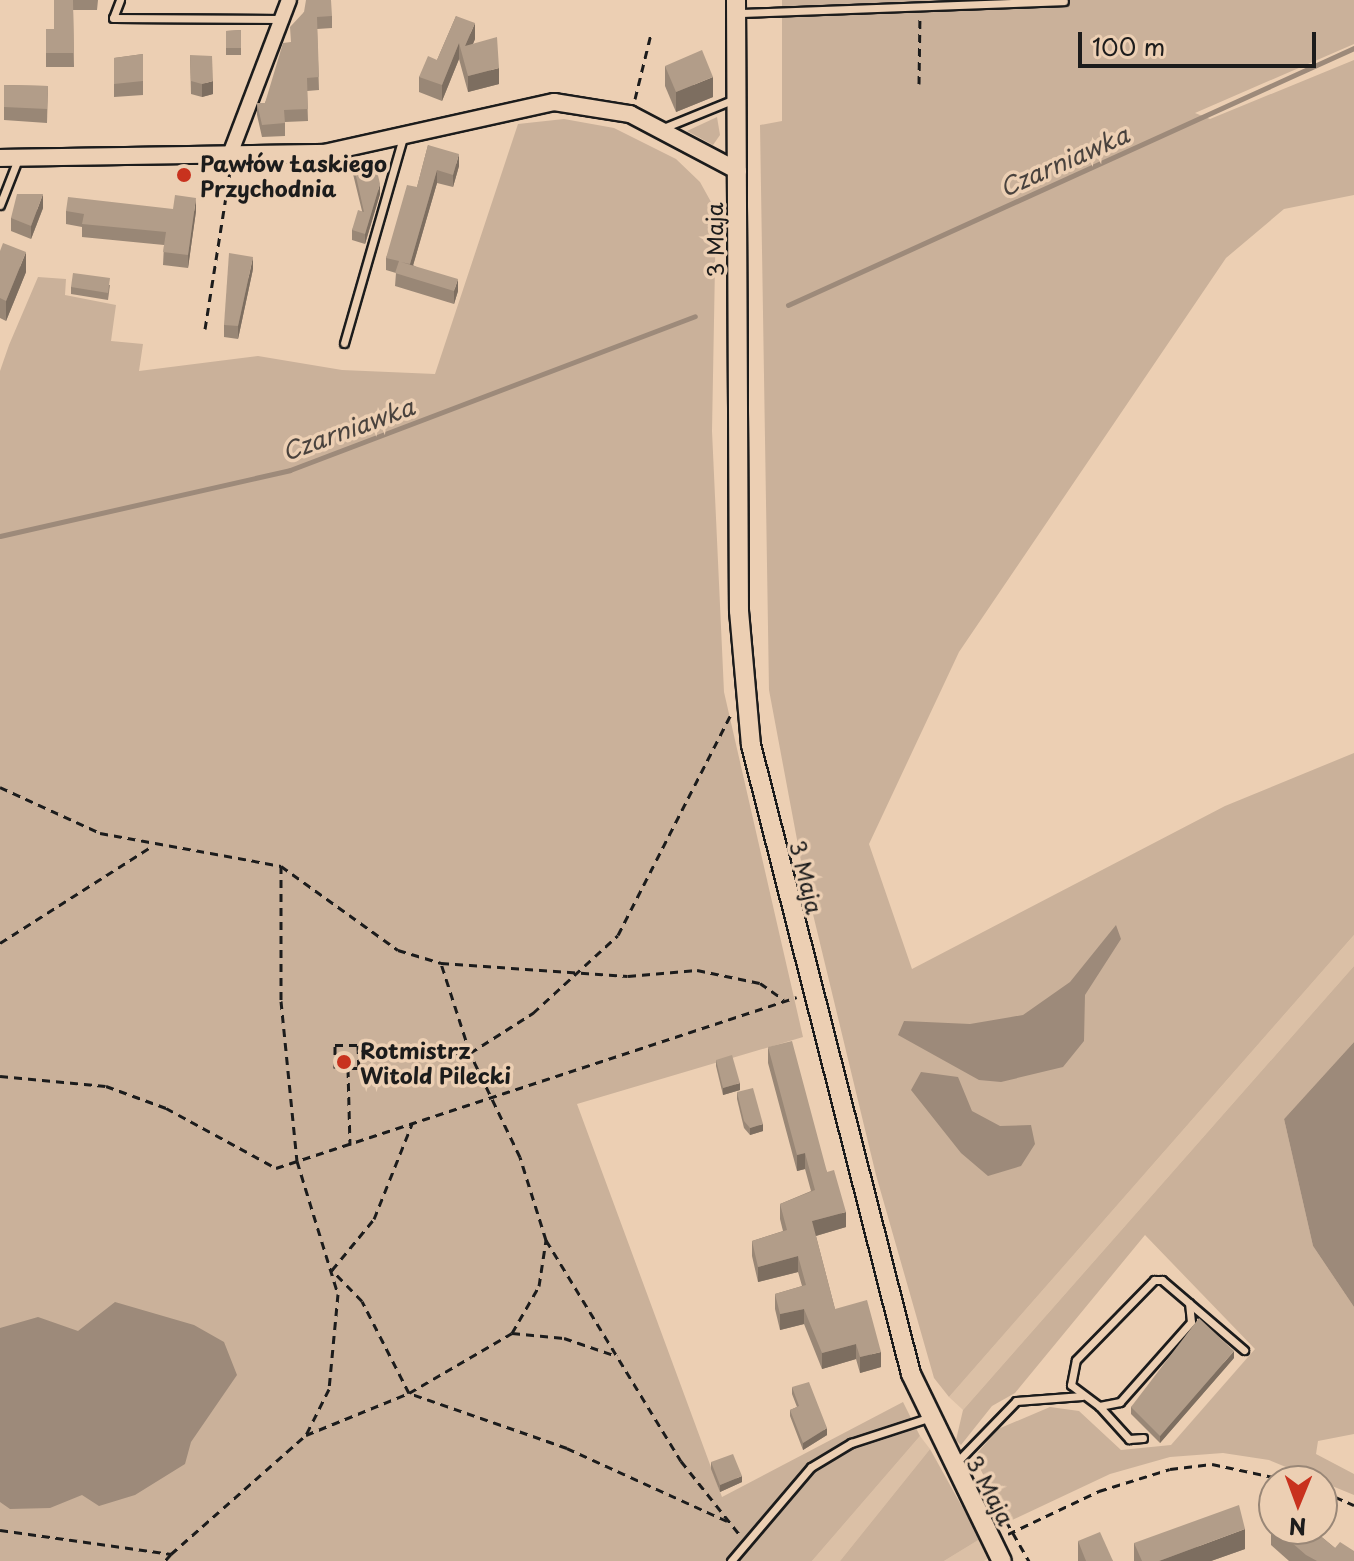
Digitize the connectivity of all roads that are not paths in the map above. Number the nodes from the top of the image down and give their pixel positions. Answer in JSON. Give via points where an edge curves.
{"nodes":[{"id":1,"x":120,"y":0,"type":"edge"},
{"id":2,"x":289,"y":0,"type":"edge"},
{"id":3,"x":1064,"y":1,"type":"edge"},
{"id":4,"x":736,"y":6,"type":"edge"},
{"id":5,"x":281,"y":19,"type":"junction"},
{"id":6,"x":737,"y":98,"type":"junction"},
{"id":7,"x":659,"y":130,"type":"junction"},
{"id":8,"x":404,"y":135,"type":"junction"},
{"id":9,"x":229,"y":157,"type":"junction"},
{"id":10,"x":0,"y":158,"type":"edge"},
{"id":11,"x":18,"y":159,"type":"junction"},
{"id":12,"x":738,"y":171,"type":"junction"},
{"id":13,"x":0,"y":205,"type":"edge"},
{"id":14,"x":344,"y":343,"type":"dead end"},
{"id":15,"x":1189,"y":1303,"type":"junction"},
{"id":16,"x":1244,"y":1350,"type":"dead end"},
{"id":17,"x":1082,"y":1396,"type":"junction"},
{"id":18,"x":1099,"y":1406,"type":"junction"},
{"id":19,"x":928,"y":1418,"type":"junction"},
{"id":20,"x":1143,"y":1438,"type":"dead end"},
{"id":21,"x":951,"y":1467,"type":"junction"},
{"id":22,"x":731,"y":1561,"type":"edge"},
{"id":23,"x":1002,"y":1561,"type":"edge"}],
"edges":[{"from":1,"to":5,"type":"lane","via":[[113,18]]},
{"from":2,"to":5,"type":"street"},
{"from":3,"to":4,"type":"lane"},
{"from":4,"to":6,"type":"main road","name":"3 Maja"},
{"from":5,"to":9,"type":"street"},
{"from":6,"to":7,"type":"lane"},
{"from":6,"to":12,"type":"main road","name":"3 Maja"},
{"from":7,"to":8,"type":"street","via":[[630,114],[537,102]]},
{"from":7,"to":12,"type":"street"},
{"from":8,"to":9,"type":"street","via":[[324,153]]},
{"from":8,"to":14,"type":"lane"},
{"from":9,"to":11,"type":"street"},
{"from":10,"to":11,"type":"street"},
{"from":11,"to":13,"type":"lane"},
{"from":12,"to":19,"type":"main road","name":"3 Maja","via":[[744,693],[812,993]]},
{"from":15,"to":16,"type":"lane"},
{"from":15,"to":17,"type":"lane","via":[[1162,1280],[1143,1285],[1076,1360],[1071,1385]]},
{"from":15,"to":18,"type":"lane","via":[[1191,1322],[1120,1402]]},
{"from":17,"to":18,"type":"lane"},
{"from":17,"to":21,"type":"lane","via":[[1016,1401]]},
{"from":18,"to":20,"type":"lane","via":[[1129,1439]]},
{"from":19,"to":21,"type":"main road","name":"3 Maja"},
{"from":19,"to":22,"type":"lane","via":[[865,1437],[811,1467]]},
{"from":21,"to":23,"type":"main road","name":"3 Maja"}]}
